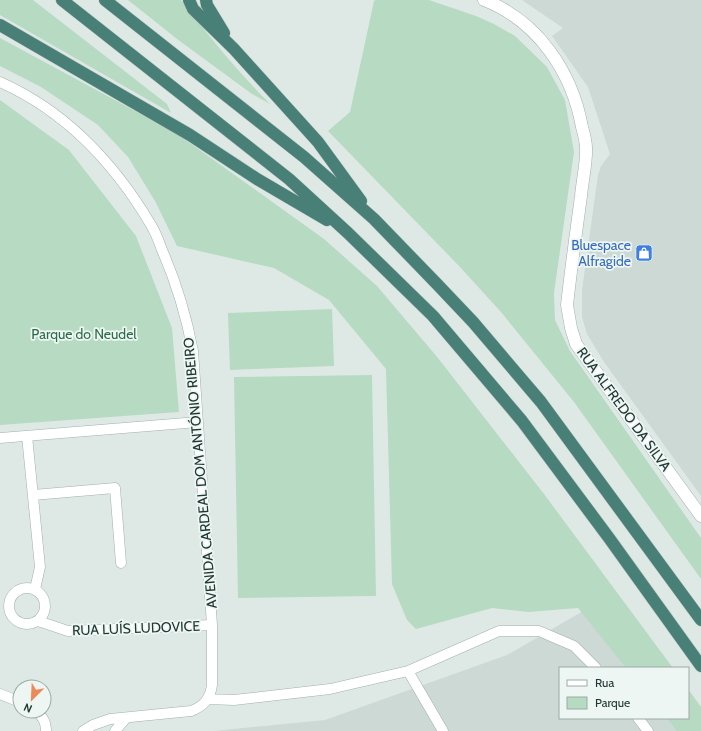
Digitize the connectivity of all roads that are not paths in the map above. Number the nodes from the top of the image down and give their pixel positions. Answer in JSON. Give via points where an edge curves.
{"nodes":[{"id":1,"x":62,"y":0,"type":"edge"},
{"id":2,"x":105,"y":0,"type":"edge"},
{"id":3,"x":189,"y":0,"type":"edge"},
{"id":4,"x":206,"y":0,"type":"edge"},
{"id":5,"x":484,"y":0,"type":"edge"},
{"id":6,"x":0,"y":25,"type":"edge"},
{"id":7,"x":234,"y":49,"type":"junction"},
{"id":8,"x":0,"y":82,"type":"edge"},
{"id":9,"x":374,"y":219,"type":"junction"},
{"id":10,"x":348,"y":233,"type":"junction"},
{"id":11,"x":198,"y":422,"type":"junction"},
{"id":12,"x":27,"y":436,"type":"junction"},
{"id":13,"x":0,"y":438,"type":"edge"},
{"id":14,"x":33,"y":495,"type":"junction"},
{"id":15,"x":701,"y":516,"type":"edge"},
{"id":16,"x":121,"y":563,"type":"dead end"},
{"id":17,"x":35,"y":589,"type":"junction"},
{"id":18,"x":4,"y":607,"type":"edge"},
{"id":19,"x":701,"y":620,"type":"edge"},
{"id":20,"x":38,"y":621,"type":"junction"},
{"id":21,"x":212,"y":624,"type":"junction"},
{"id":22,"x":701,"y":666,"type":"edge"},
{"id":23,"x":595,"y":667,"type":"edge"},
{"id":24,"x":408,"y":670,"type":"junction"},
{"id":25,"x":0,"y":694,"type":"edge"},
{"id":26,"x":12,"y":699,"type":"edge"},
{"id":27,"x":208,"y":699,"type":"junction"},
{"id":28,"x":126,"y":718,"type":"junction"},
{"id":29,"x":43,"y":719,"type":"edge"},
{"id":30,"x":639,"y":719,"type":"edge"},
{"id":31,"x":46,"y":731,"type":"edge"},
{"id":32,"x":83,"y":731,"type":"edge"},
{"id":33,"x":115,"y":731,"type":"edge"},
{"id":34,"x":443,"y":731,"type":"edge"},
{"id":35,"x":648,"y":731,"type":"edge"}],
"edges":[{"from":1,"to":10,"type":"highway","via":[[289,179]]},
{"from":2,"to":9,"type":"highway","via":[[304,158]]},
{"from":3,"to":7,"type":"highway","via":[[193,9]]},
{"from":4,"to":7,"type":"highway"},
{"from":5,"to":15,"type":"street","name":"RUA ALFREDO DA SILVA","via":[[519,20],[540,39],[557,60],[580,114],[587,149],[567,305],[576,344]]},
{"from":6,"to":10,"type":"highway","via":[[190,135]]},
{"from":7,"to":9,"type":"highway","via":[[318,142]]},
{"from":8,"to":11,"type":"street","name":"AVENIDA CARDEAL DOM ANTÓNIO RIBEIRO","via":[[47,107],[82,136],[118,176],[152,226],[170,266],[186,315],[193,351]]},
{"from":9,"to":19,"type":"highway","via":[[473,322],[541,402]]},
{"from":10,"to":22,"type":"highway","via":[[433,316],[522,422]]},
{"from":11,"to":12,"type":"street"},
{"from":11,"to":21,"type":"street","name":"AVENIDA CARDEAL DOM ANTÓNIO RIBEIRO"},
{"from":12,"to":13,"type":"street"},
{"from":12,"to":14,"type":"street"},
{"from":14,"to":16,"type":"street","via":[[115,488]]},
{"from":14,"to":17,"type":"street","via":[[40,567]]},
{"from":17,"to":18,"type":"street","via":[[29,587],[16,591]]},
{"from":17,"to":20,"type":"street","via":[[40,592],[46,604],[43,616]]},
{"from":18,"to":20,"type":"street","via":[[18,621],[28,624]]},
{"from":20,"to":21,"type":"street","name":"RUA LUÍS LUDOVICE","via":[[68,631]]},
{"from":21,"to":27,"type":"street","name":"AVENIDA CARDEAL DOM ANTÓNIO RIBEIRO","via":[[212,685]]},
{"from":23,"to":24,"type":"street","via":[[574,646],[539,631],[499,630]]},
{"from":24,"to":27,"type":"street","via":[[330,689],[234,700]]},
{"from":24,"to":34,"type":"street"},
{"from":25,"to":26,"type":"street"},
{"from":27,"to":28,"type":"street","via":[[203,705],[191,711]]},
{"from":28,"to":32,"type":"street","via":[[110,719]]},
{"from":28,"to":33,"type":"street"},
{"from":29,"to":31,"type":"street"},
{"from":30,"to":35,"type":"street"}]}
